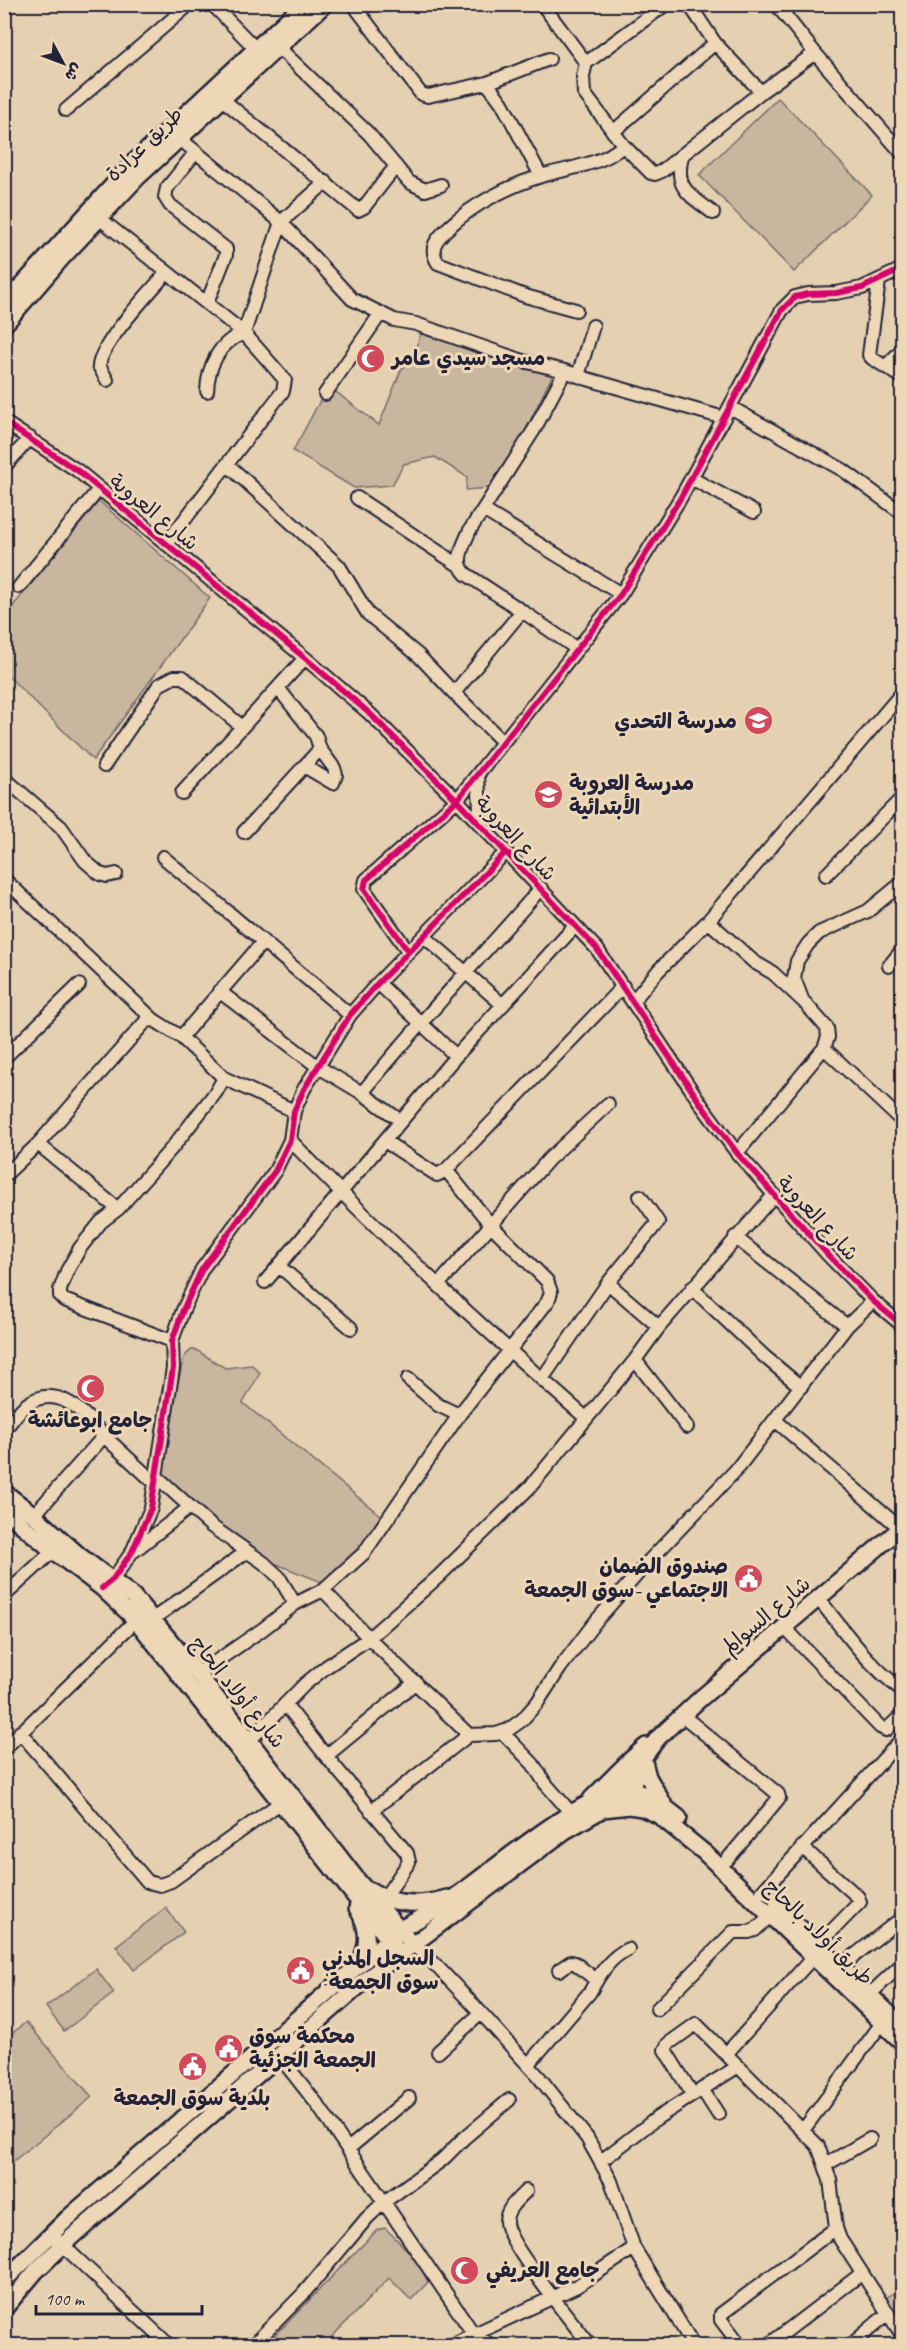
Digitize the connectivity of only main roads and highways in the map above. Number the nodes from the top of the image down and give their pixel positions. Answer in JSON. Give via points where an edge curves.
{"nodes":[{"id":1,"x":304,"y":4,"type":"edge"},
{"id":2,"x":325,"y":4,"type":"edge"},
{"id":3,"x":173,"y":133,"type":"junction"},
{"id":4,"x":6,"y":301,"type":"edge"},
{"id":5,"x":4,"y":325,"type":"edge"},
{"id":6,"x":4,"y":1492,"type":"edge"},
{"id":7,"x":4,"y":1510,"type":"edge"},
{"id":8,"x":901,"y":1528,"type":"edge"},
{"id":9,"x":108,"y":1584,"type":"junction"},
{"id":10,"x":636,"y":1760,"type":"junction"},
{"id":11,"x":624,"y":1799,"type":"junction"},
{"id":12,"x":664,"y":1806,"type":"junction"},
{"id":13,"x":577,"y":1811,"type":"junction"},
{"id":14,"x":710,"y":1851,"type":"junction"},
{"id":15,"x":354,"y":1886,"type":"junction"},
{"id":16,"x":461,"y":1893,"type":"junction"},
{"id":17,"x":394,"y":1933,"type":"junction"},
{"id":18,"x":405,"y":1949,"type":"junction"},
{"id":19,"x":816,"y":1950,"type":"junction"},
{"id":20,"x":347,"y":1976,"type":"junction"},
{"id":21,"x":903,"y":2026,"type":"edge"},
{"id":22,"x":903,"y":2042,"type":"edge"},
{"id":23,"x":4,"y":2281,"type":"edge"},
{"id":24,"x":4,"y":2309,"type":"edge"}],
"edges":[{"from":1,"to":3,"type":"main road","name":"طريق عرادة","via":[[255,48]]},
{"from":2,"to":3,"type":"main road","name":"طريق عرادة","via":[[222,99]]},
{"from":3,"to":4,"type":"main road","name":"طريق عرادة","via":[[115,182]]},
{"from":3,"to":5,"type":"main road","name":"طريق عرادة"},
{"from":6,"to":9,"type":"main road","name":"شارع أولاد الحاج"},
{"from":7,"to":9,"type":"main road","name":"شارع أولاد الحاج","via":[[53,1551]]},
{"from":8,"to":10,"type":"main road","name":"شارع السوالم","via":[[682,1715]]},
{"from":9,"to":15,"type":"main road","name":"شارع أولاد الحاج","via":[[280,1803]]},
{"from":9,"to":15,"type":"main road","name":"شارع أولاد الحاج","via":[[132,1596],[198,1674]]},
{"from":10,"to":11,"type":"main road"},
{"from":10,"to":12,"type":"main road"},
{"from":10,"to":13,"type":"main road","name":"شارع السوالم"},
{"from":11,"to":12,"type":"main road","via":[[642,1793]]},
{"from":11,"to":13,"type":"main road","via":[[597,1798]]},
{"from":11,"to":14,"type":"main road","via":[[658,1815]]},
{"from":11,"to":18,"type":"main road","via":[[565,1831]]},
{"from":12,"to":14,"type":"main road"},
{"from":13,"to":16,"type":"main road"},
{"from":14,"to":19,"type":"main road","name":"طريق أولاد بالحاج","via":[[771,1915]]},
{"from":14,"to":19,"type":"main road","name":"طريق أولاد بالحاج","via":[[727,1860],[762,1892]]},
{"from":15,"to":16,"type":"main road","via":[[403,1903],[418,1904]]},
{"from":15,"to":17,"type":"main road","name":"شارع أولاد الحاج"},
{"from":15,"to":20,"type":"main road","via":[[367,1945]]},
{"from":16,"to":17,"type":"main road"},
{"from":17,"to":18,"type":"main road","name":"شارع أولاد الحاج"},
{"from":17,"to":20,"type":"main road"},
{"from":18,"to":24,"type":"main road","via":[[62,2246]]},
{"from":19,"to":21,"type":"main road","name":"طريق أولاد بالحاج"},
{"from":19,"to":22,"type":"main road","name":"طريق أولاد بالحاج"},
{"from":20,"to":23,"type":"main road","via":[[51,2234]]}]}
